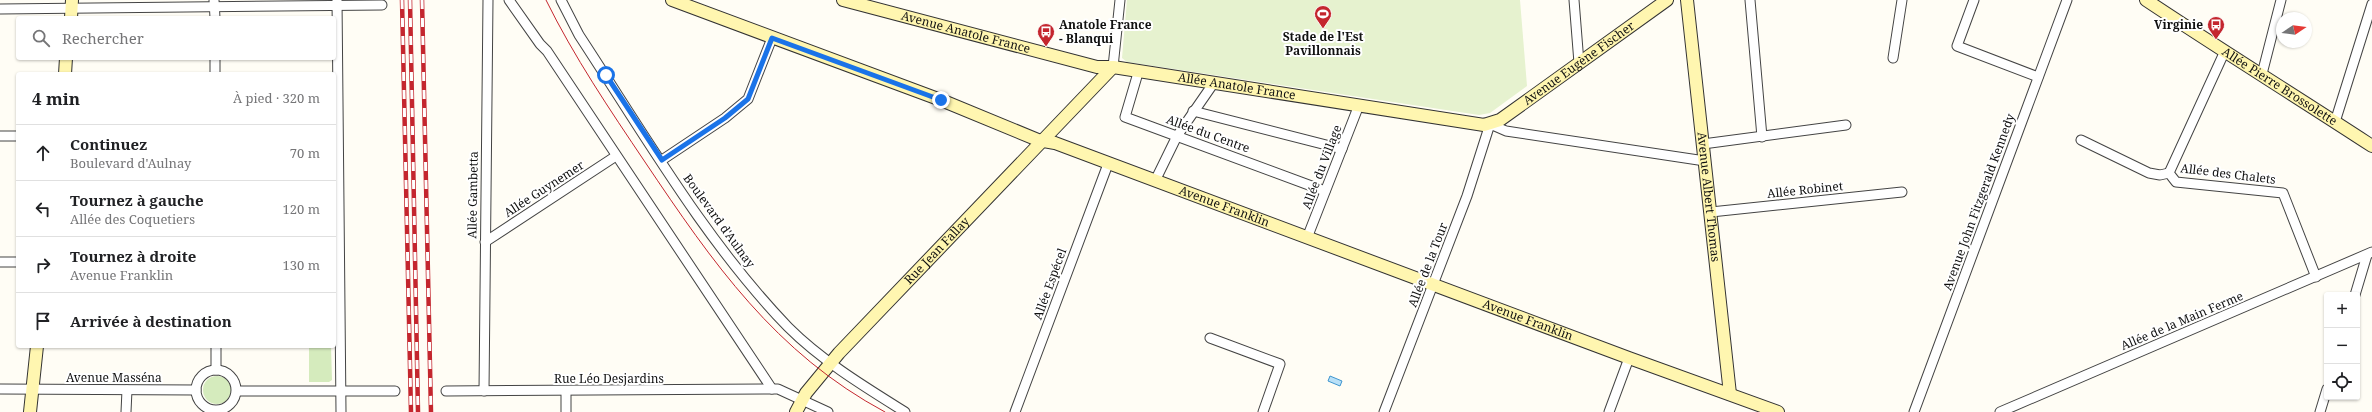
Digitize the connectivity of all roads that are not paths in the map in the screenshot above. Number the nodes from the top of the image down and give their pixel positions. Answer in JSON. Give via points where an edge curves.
{"nodes":[{"id":1,"x":488,"y":0,"type":"edge"},
{"id":2,"x":509,"y":0,"type":"edge"},
{"id":3,"x":561,"y":0,"type":"edge"},
{"id":4,"x":672,"y":0,"type":"edge"},
{"id":5,"x":843,"y":0,"type":"edge"},
{"id":6,"x":1120,"y":0,"type":"edge"},
{"id":7,"x":1574,"y":0,"type":"edge"},
{"id":8,"x":1667,"y":0,"type":"edge"},
{"id":9,"x":1687,"y":0,"type":"edge"},
{"id":10,"x":1750,"y":0,"type":"edge"},
{"id":11,"x":1902,"y":0,"type":"edge"},
{"id":12,"x":1974,"y":0,"type":"edge"},
{"id":13,"x":2066,"y":0,"type":"edge"},
{"id":14,"x":2146,"y":0,"type":"edge"},
{"id":15,"x":2281,"y":0,"type":"edge"},
{"id":16,"x":856,"y":2,"type":"edge"},
{"id":17,"x":214,"y":3,"type":"edge"},
{"id":18,"x":337,"y":3,"type":"edge"},
{"id":19,"x":382,"y":4,"type":"dead end"},
{"id":20,"x":2372,"y":4,"type":"edge"},
{"id":21,"x":0,"y":9,"type":"edge"},
{"id":22,"x":72,"y":9,"type":"edge"},
{"id":23,"x":214,"y":16,"type":"edge"},
{"id":24,"x":772,"y":38,"type":"junction"},
{"id":25,"x":2224,"y":53,"type":"junction"},
{"id":26,"x":1893,"y":58,"type":"dead end"},
{"id":27,"x":66,"y":60,"type":"edge"},
{"id":28,"x":215,"y":60,"type":"edge"},
{"id":29,"x":1579,"y":63,"type":"junction"},
{"id":30,"x":1113,"y":67,"type":"junction"},
{"id":31,"x":65,"y":72,"type":"edge"},
{"id":32,"x":215,"y":72,"type":"edge"},
{"id":33,"x":1138,"y":72,"type":"junction"},
{"id":34,"x":2262,"y":74,"type":"junction"},
{"id":35,"x":2038,"y":77,"type":"junction"},
{"id":36,"x":1213,"y":84,"type":"junction"},
{"id":37,"x":1360,"y":105,"type":"junction"},
{"id":38,"x":1193,"y":111,"type":"junction"},
{"id":39,"x":2334,"y":122,"type":"junction"},
{"id":40,"x":1490,"y":124,"type":"junction"},
{"id":41,"x":1846,"y":125,"type":"dead end"},
{"id":42,"x":0,"y":136,"type":"edge"},
{"id":43,"x":16,"y":136,"type":"edge"},
{"id":44,"x":1177,"y":136,"type":"junction"},
{"id":45,"x":1762,"y":137,"type":"junction"},
{"id":46,"x":1045,"y":140,"type":"junction"},
{"id":47,"x":2081,"y":140,"type":"dead end"},
{"id":48,"x":1703,"y":144,"type":"junction"},
{"id":49,"x":2372,"y":146,"type":"edge"},
{"id":50,"x":1342,"y":149,"type":"junction"},
{"id":51,"x":616,"y":156,"type":"junction"},
{"id":52,"x":662,"y":160,"type":"junction"},
{"id":53,"x":1705,"y":162,"type":"junction"},
{"id":54,"x":1108,"y":164,"type":"junction"},
{"id":55,"x":2169,"y":173,"type":"junction"},
{"id":56,"x":1155,"y":181,"type":"junction"},
{"id":57,"x":1325,"y":191,"type":"junction"},
{"id":58,"x":1902,"y":192,"type":"dead end"},
{"id":59,"x":1711,"y":212,"type":"junction"},
{"id":60,"x":1308,"y":238,"type":"junction"},
{"id":61,"x":485,"y":242,"type":"junction"},
{"id":62,"x":2369,"y":254,"type":"edge"},
{"id":63,"x":0,"y":262,"type":"edge"},
{"id":64,"x":16,"y":262,"type":"edge"},
{"id":65,"x":2316,"y":277,"type":"junction"},
{"id":66,"x":1433,"y":284,"type":"junction"},
{"id":67,"x":2356,"y":292,"type":"edge"},
{"id":68,"x":1210,"y":338,"type":"dead end"},
{"id":69,"x":37,"y":348,"type":"edge"},
{"id":70,"x":216,"y":348,"type":"edge"},
{"id":71,"x":1629,"y":358,"type":"junction"},
{"id":72,"x":830,"y":362,"type":"junction"},
{"id":73,"x":216,"y":370,"type":"junction"},
{"id":74,"x":0,"y":389,"type":"edge"},
{"id":75,"x":32,"y":389,"type":"junction"},
{"id":76,"x":772,"y":389,"type":"junction"},
{"id":77,"x":127,"y":390,"type":"junction"},
{"id":78,"x":196,"y":390,"type":"junction"},
{"id":79,"x":340,"y":390,"type":"junction"},
{"id":80,"x":237,"y":391,"type":"junction"},
{"id":81,"x":395,"y":391,"type":"dead end"},
{"id":82,"x":446,"y":391,"type":"dead end"},
{"id":83,"x":484,"y":391,"type":"junction"},
{"id":84,"x":566,"y":391,"type":"junction"},
{"id":85,"x":1730,"y":394,"type":"junction"},
{"id":86,"x":2324,"y":399,"type":"edge"},
{"id":87,"x":801,"y":400,"type":"junction"},
{"id":88,"x":218,"y":411,"type":"edge"},
{"id":89,"x":30,"y":412,"type":"edge"},
{"id":90,"x":126,"y":412,"type":"edge"},
{"id":91,"x":341,"y":412,"type":"edge"},
{"id":92,"x":566,"y":412,"type":"edge"},
{"id":93,"x":796,"y":412,"type":"edge"},
{"id":94,"x":828,"y":412,"type":"edge"},
{"id":95,"x":905,"y":412,"type":"edge"},
{"id":96,"x":1015,"y":412,"type":"edge"},
{"id":97,"x":1263,"y":412,"type":"edge"},
{"id":98,"x":1384,"y":412,"type":"edge"},
{"id":99,"x":1609,"y":412,"type":"edge"},
{"id":100,"x":1778,"y":412,"type":"edge"},
{"id":101,"x":1914,"y":412,"type":"edge"},
{"id":102,"x":2000,"y":412,"type":"edge"},
{"id":103,"x":2320,"y":412,"type":"edge"}],
"edges":[{"from":1,"to":61,"type":"street","name":"Allée Gambetta"},
{"from":2,"to":51,"type":"street","via":[[547,51]]},
{"from":3,"to":52,"type":"street","name":"Boulevard d'Aulnay","via":[[579,35]]},
{"from":4,"to":24,"type":"street","name":"Avenue Franklin"},
{"from":5,"to":16,"type":"street","name":"Avenue Anatole France"},
{"from":6,"to":30,"type":"street"},
{"from":7,"to":29,"type":"street"},
{"from":8,"to":29,"type":"street","name":"Avenue Eugène Fischer"},
{"from":9,"to":48,"type":"street","name":"Avenue Albert Thomas"},
{"from":10,"to":45,"type":"street"},
{"from":11,"to":26,"type":"street"},
{"from":12,"to":35,"type":"street","via":[[1957,46]]},
{"from":13,"to":35,"type":"street","name":"Avenue John Fitzgerald Kennedy"},
{"from":14,"to":25,"type":"street","name":"Allée Pierre Brossolette"},
{"from":15,"to":34,"type":"street"},
{"from":16,"to":30,"type":"street","name":"Avenue Anatole France","via":[[1097,67]]},
{"from":17,"to":18,"type":"street"},
{"from":17,"to":22,"type":"street","via":[[194,7]]},
{"from":17,"to":23,"type":"street"},
{"from":18,"to":19,"type":"street"},
{"from":18,"to":79,"type":"street"},
{"from":20,"to":39,"type":"street"},
{"from":21,"to":22,"type":"street"},
{"from":24,"to":46,"type":"street","name":"Avenue Franklin","via":[[941,100],[1038,140]]},
{"from":24,"to":52,"type":"street","via":[[748,99],[725,118]]},
{"from":25,"to":34,"type":"street","name":"Allée Pierre Brossolette"},
{"from":25,"to":55,"type":"street","name":"Allée des Chalets"},
{"from":27,"to":31,"type":"street"},
{"from":28,"to":32,"type":"street"},
{"from":29,"to":40,"type":"street","name":"Avenue Eugène Fischer","via":[[1500,120]]},
{"from":30,"to":33,"type":"street","name":"Allée Anatole France"},
{"from":30,"to":46,"type":"street","name":"Rue Jean Fallay"},
{"from":33,"to":36,"type":"street","name":"Allée Anatole France"},
{"from":33,"to":44,"type":"street","name":"Allée du Centre","via":[[1125,117]]},
{"from":34,"to":39,"type":"street","name":"Allée Pierre Brossolette"},
{"from":35,"to":101,"type":"street","name":"Avenue John Fitzgerald Kennedy"},
{"from":36,"to":37,"type":"street","name":"Allée Anatole France"},
{"from":36,"to":38,"type":"street"},
{"from":37,"to":40,"type":"street","name":"Allée Anatole France"},
{"from":37,"to":50,"type":"street","name":"Allée du Village"},
{"from":38,"to":44,"type":"street"},
{"from":38,"to":50,"type":"street"},
{"from":39,"to":49,"type":"street","name":"Allée Pierre Brossolette"},
{"from":40,"to":53,"type":"street","via":[[1506,131]]},
{"from":40,"to":66,"type":"street","name":"Allée de la Tour","via":[[1469,189]]},
{"from":41,"to":45,"type":"street"},
{"from":42,"to":43,"type":"street"},
{"from":44,"to":56,"type":"street"},
{"from":44,"to":57,"type":"street","name":"Allée du Centre"},
{"from":45,"to":48,"type":"street"},
{"from":46,"to":54,"type":"street","name":"Avenue Franklin"},
{"from":46,"to":72,"type":"street","name":"Rue Jean Fallay"},
{"from":47,"to":55,"type":"street","via":[[2149,173]]},
{"from":48,"to":53,"type":"street","name":"Avenue Albert Thomas"},
{"from":50,"to":57,"type":"street","name":"Allée du Village"},
{"from":51,"to":61,"type":"street","name":"Allée Guynemer"},
{"from":51,"to":76,"type":"street"},
{"from":52,"to":72,"type":"street","name":"Boulevard d'Aulnay","via":[[732,264],[789,328]]},
{"from":53,"to":59,"type":"street","name":"Avenue Albert Thomas"},
{"from":54,"to":56,"type":"street","name":"Avenue Franklin"},
{"from":54,"to":96,"type":"street","name":"Allée Espécel"},
{"from":55,"to":65,"type":"street","name":"Allée des Chalets","via":[[2176,182],[2283,194]]},
{"from":56,"to":60,"type":"street","name":"Avenue Franklin"},
{"from":57,"to":60,"type":"street","name":"Allée du Village"},
{"from":58,"to":59,"type":"street","name":"Allée Robinet"},
{"from":59,"to":85,"type":"street","name":"Avenue Albert Thomas"},
{"from":60,"to":66,"type":"street","name":"Avenue Franklin"},
{"from":61,"to":83,"type":"street","name":"Allée Gambetta"},
{"from":62,"to":65,"type":"street","name":"Allée de la Main Ferme"},
{"from":62,"to":67,"type":"street"},
{"from":63,"to":64,"type":"street"},
{"from":65,"to":102,"type":"street","name":"Allée de la Main Ferme"},
{"from":66,"to":71,"type":"street","name":"Avenue Franklin"},
{"from":66,"to":98,"type":"street","name":"Allée de la Tour"},
{"from":68,"to":97,"type":"street","via":[[1280,364]]},
{"from":69,"to":75,"type":"street"},
{"from":70,"to":73,"type":"street"},
{"from":71,"to":85,"type":"street","name":"Avenue Franklin"},
{"from":71,"to":99,"type":"street"},
{"from":72,"to":87,"type":"street","name":"Rue Jean Fallay"},
{"from":72,"to":95,"type":"street","name":"Boulevard d'Aulnay"},
{"from":73,"to":78,"type":"street","via":[[204,374]]},
{"from":73,"to":80,"type":"street","via":[[223,371],[233,378]]},
{"from":74,"to":75,"type":"street","name":"Avenue Masséna"},
{"from":75,"to":77,"type":"street","name":"Avenue Masséna"},
{"from":75,"to":89,"type":"street"},
{"from":76,"to":84,"type":"street","name":"Rue Léo Desjardins"},
{"from":76,"to":87,"type":"street","via":[[778,389]]},
{"from":77,"to":78,"type":"street","name":"Avenue Masséna"},
{"from":77,"to":90,"type":"street"},
{"from":78,"to":88,"type":"street","via":[[197,397],[205,408]]},
{"from":79,"to":80,"type":"street"},
{"from":79,"to":81,"type":"street"},
{"from":79,"to":91,"type":"street"},
{"from":80,"to":88,"type":"street","via":[[229,407]]},
{"from":82,"to":83,"type":"street","name":"Rue Léo Desjardins"},
{"from":83,"to":84,"type":"street","name":"Rue Léo Desjardins"},
{"from":84,"to":92,"type":"street"},
{"from":85,"to":100,"type":"street","name":"Avenue Franklin"},
{"from":86,"to":103,"type":"street"},
{"from":87,"to":93,"type":"street","name":"Rue Jean Fallay"},
{"from":87,"to":94,"type":"street"}]}
